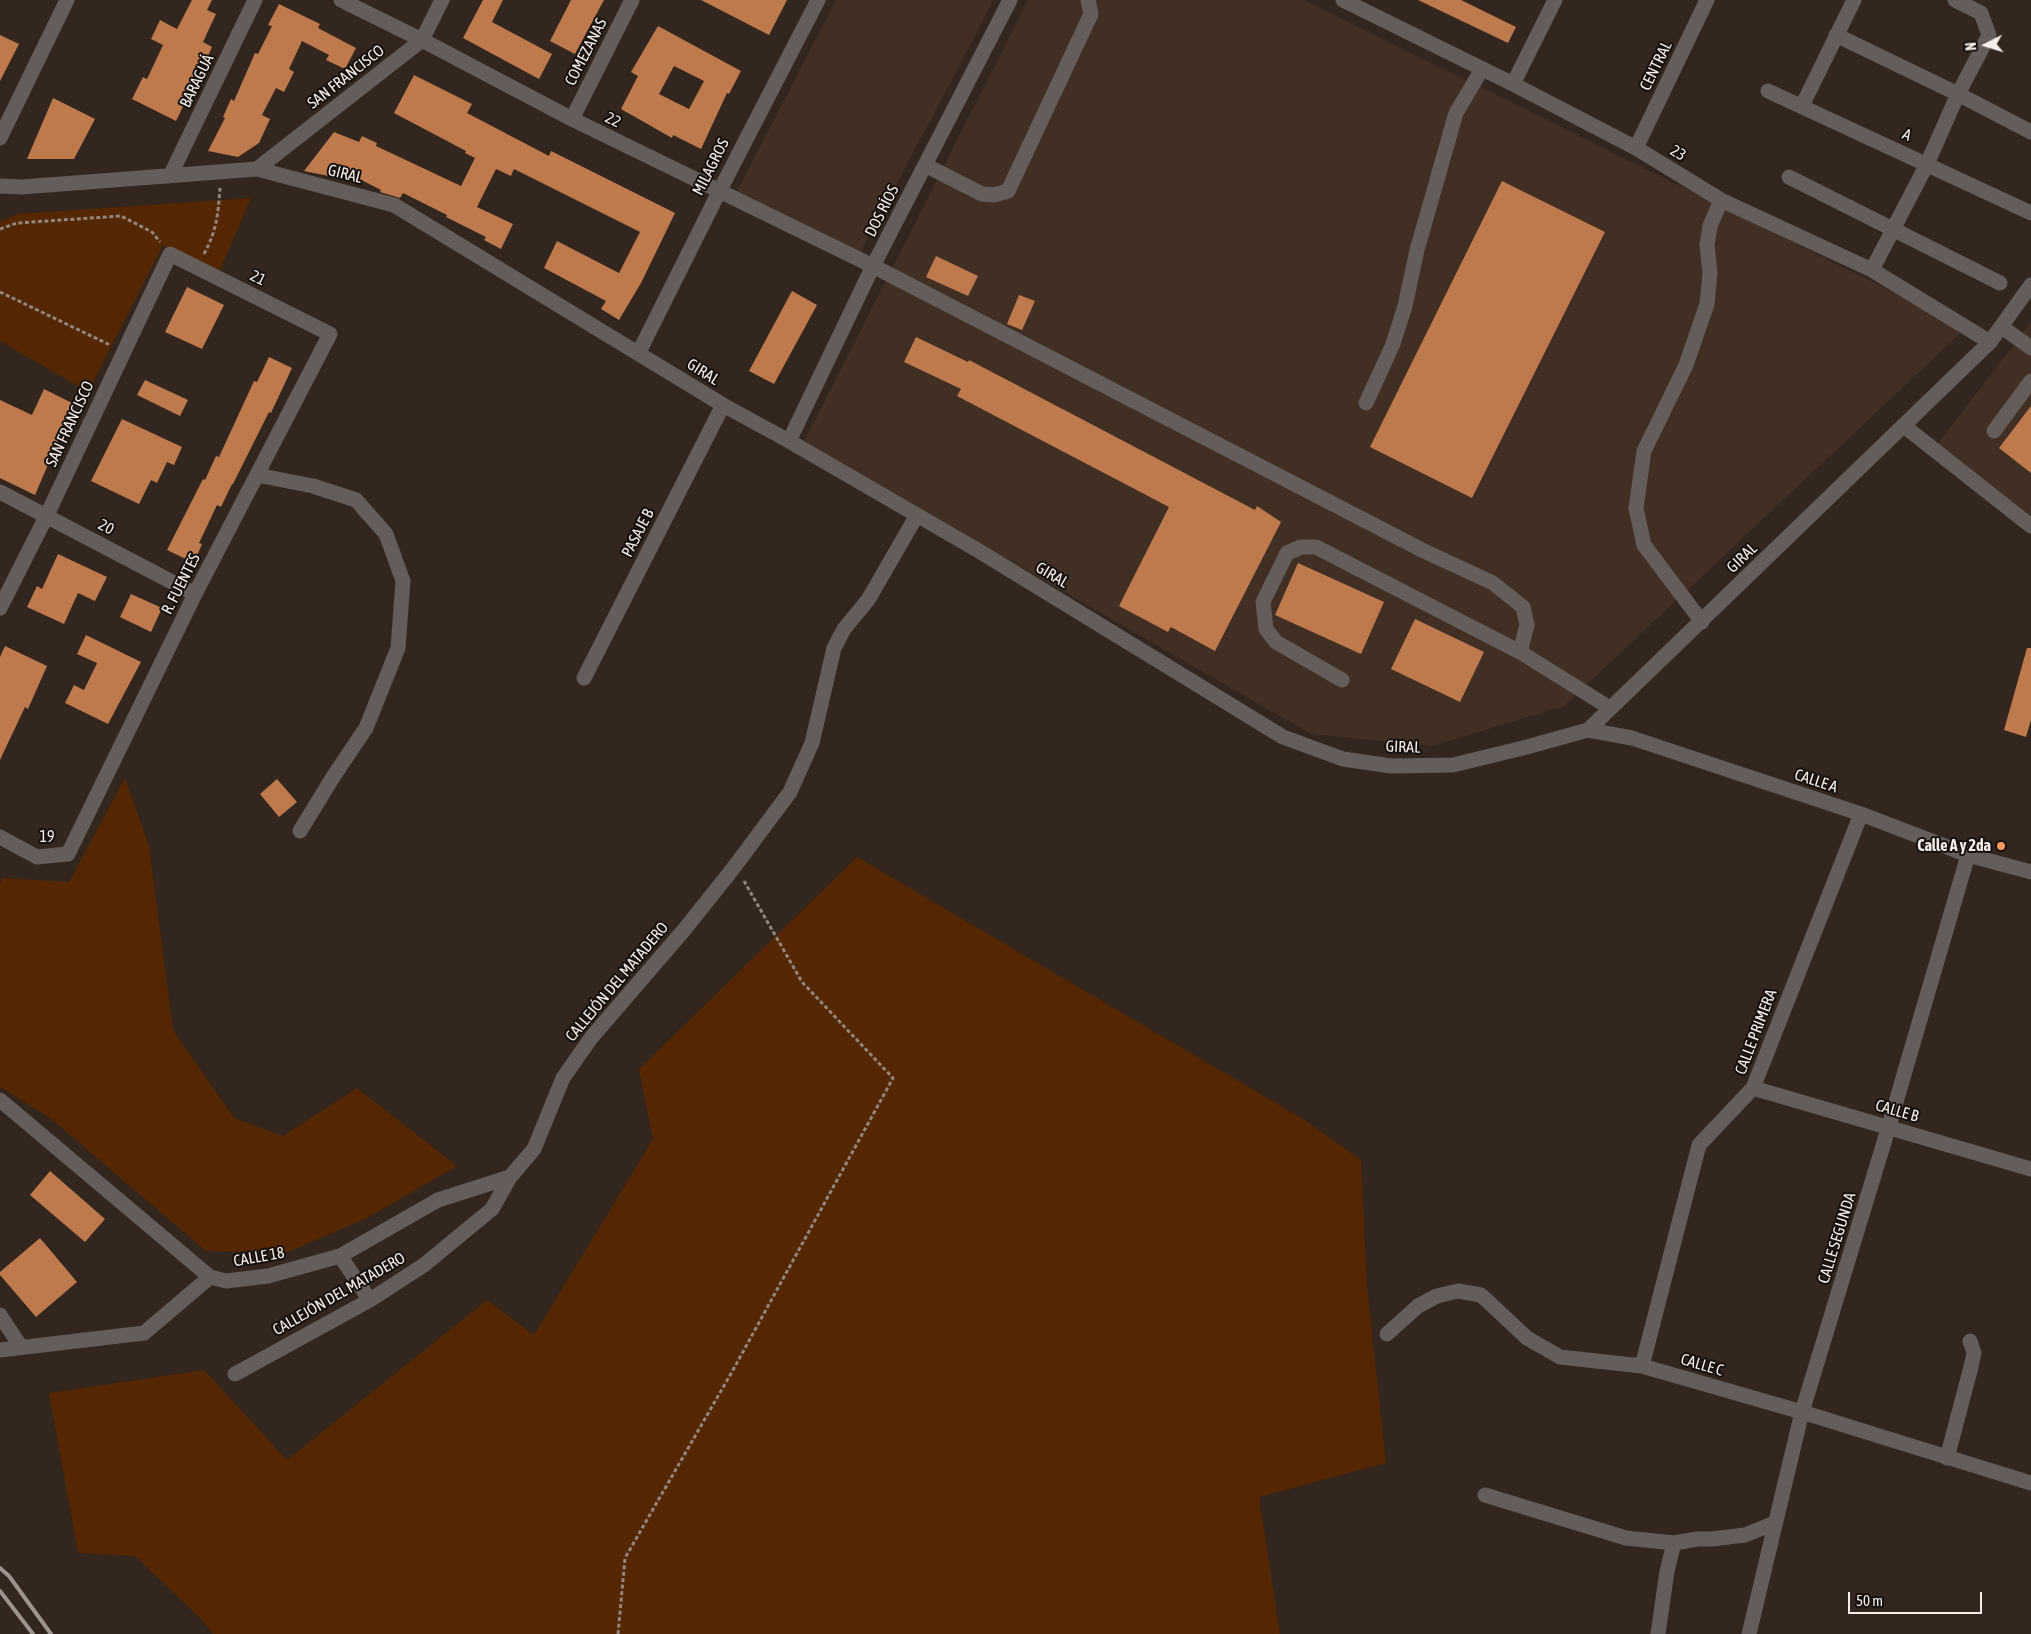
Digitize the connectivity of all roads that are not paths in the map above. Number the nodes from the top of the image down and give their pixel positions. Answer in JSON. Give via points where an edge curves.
{"nodes":[{"id":1,"x":67,"y":0,"type":"edge"},
{"id":2,"x":254,"y":0,"type":"edge"},
{"id":3,"x":341,"y":0,"type":"edge"},
{"id":4,"x":442,"y":0,"type":"edge"},
{"id":5,"x":632,"y":0,"type":"edge"},
{"id":6,"x":818,"y":0,"type":"edge"},
{"id":7,"x":1010,"y":0,"type":"edge"},
{"id":8,"x":1088,"y":0,"type":"edge"},
{"id":9,"x":1343,"y":0,"type":"edge"},
{"id":10,"x":1555,"y":0,"type":"edge"},
{"id":11,"x":1707,"y":0,"type":"edge"},
{"id":12,"x":1854,"y":0,"type":"edge"},
{"id":13,"x":1955,"y":0,"type":"edge"},
{"id":14,"x":1373,"y":7,"type":"edge"},
{"id":15,"x":1836,"y":35,"type":"junction"},
{"id":16,"x":422,"y":40,"type":"junction"},
{"id":17,"x":1482,"y":69,"type":"junction"},
{"id":18,"x":1513,"y":84,"type":"junction"},
{"id":19,"x":1768,"y":91,"type":"dead end"},
{"id":20,"x":1958,"y":94,"type":"junction"},
{"id":21,"x":1802,"y":106,"type":"junction"},
{"id":22,"x":572,"y":119,"type":"junction"},
{"id":23,"x":2031,"y":132,"type":"edge"},
{"id":24,"x":0,"y":138,"type":"edge"},
{"id":25,"x":1636,"y":148,"type":"junction"},
{"id":26,"x":1927,"y":164,"type":"junction"},
{"id":27,"x":925,"y":165,"type":"junction"},
{"id":28,"x":257,"y":169,"type":"junction"},
{"id":29,"x":170,"y":176,"type":"junction"},
{"id":30,"x":1789,"y":178,"type":"dead end"},
{"id":31,"x":0,"y":186,"type":"edge"},
{"id":32,"x":718,"y":192,"type":"junction"},
{"id":33,"x":1721,"y":200,"type":"junction"},
{"id":34,"x":2031,"y":212,"type":"edge"},
{"id":35,"x":1892,"y":230,"type":"junction"},
{"id":36,"x":170,"y":254,"type":"joint"},
{"id":37,"x":873,"y":266,"type":"junction"},
{"id":38,"x":1872,"y":270,"type":"junction"},
{"id":39,"x":2000,"y":283,"type":"dead end"},
{"id":40,"x":2031,"y":285,"type":"edge"},
{"id":41,"x":2002,"y":326,"type":"junction"},
{"id":42,"x":330,"y":334,"type":"joint"},
{"id":43,"x":1990,"y":342,"type":"junction"},
{"id":44,"x":2031,"y":348,"type":"edge"},
{"id":45,"x":639,"y":352,"type":"junction"},
{"id":46,"x":2031,"y":381,"type":"edge"},
{"id":47,"x":1366,"y":403,"type":"dead end"},
{"id":48,"x":723,"y":405,"type":"junction"},
{"id":49,"x":1904,"y":426,"type":"junction"},
{"id":50,"x":1994,"y":431,"type":"dead end"},
{"id":51,"x":789,"y":441,"type":"junction"},
{"id":52,"x":257,"y":475,"type":"junction"},
{"id":53,"x":0,"y":492,"type":"edge"},
{"id":54,"x":47,"y":515,"type":"junction"},
{"id":55,"x":917,"y":515,"type":"junction"},
{"id":56,"x":2031,"y":526,"type":"edge"},
{"id":57,"x":195,"y":594,"type":"junction"},
{"id":58,"x":0,"y":608,"type":"edge"},
{"id":59,"x":1702,"y":622,"type":"junction"},
{"id":60,"x":1520,"y":652,"type":"junction"},
{"id":61,"x":584,"y":678,"type":"dead end"},
{"id":62,"x":1342,"y":680,"type":"dead end"},
{"id":63,"x":1610,"y":708,"type":"junction"},
{"id":64,"x":1588,"y":730,"type":"junction"},
{"id":65,"x":1861,"y":814,"type":"junction"},
{"id":66,"x":300,"y":831,"type":"dead end"},
{"id":67,"x":0,"y":837,"type":"edge"},
{"id":68,"x":68,"y":854,"type":"joint"},
{"id":69,"x":1968,"y":855,"type":"junction"},
{"id":70,"x":2031,"y":872,"type":"edge"},
{"id":71,"x":1753,"y":1088,"type":"junction"},
{"id":72,"x":0,"y":1100,"type":"edge"},
{"id":73,"x":1889,"y":1126,"type":"junction"},
{"id":74,"x":2031,"y":1169,"type":"edge"},
{"id":75,"x":510,"y":1177,"type":"junction"},
{"id":76,"x":340,"y":1256,"type":"junction"},
{"id":77,"x":210,"y":1277,"type":"junction"},
{"id":78,"x":370,"y":1300,"type":"junction"},
{"id":79,"x":0,"y":1315,"type":"edge"},
{"id":80,"x":1387,"y":1334,"type":"dead end"},
{"id":81,"x":1970,"y":1341,"type":"dead end"},
{"id":82,"x":21,"y":1348,"type":"junction"},
{"id":83,"x":0,"y":1350,"type":"edge"},
{"id":84,"x":1642,"y":1366,"type":"junction"},
{"id":85,"x":235,"y":1374,"type":"dead end"},
{"id":86,"x":1802,"y":1412,"type":"junction"},
{"id":87,"x":1947,"y":1458,"type":"junction"},
{"id":88,"x":2031,"y":1483,"type":"edge"},
{"id":89,"x":1485,"y":1495,"type":"dead end"},
{"id":90,"x":1775,"y":1523,"type":"junction"},
{"id":91,"x":1674,"y":1543,"type":"junction"},
{"id":92,"x":1658,"y":1634,"type":"edge"},
{"id":93,"x":1749,"y":1634,"type":"edge"}],
"edges":[{"from":1,"to":24,"type":"street"},
{"from":2,"to":29,"type":"street","name":"BARAGUÁ"},
{"from":3,"to":16,"type":"street","name":"22"},
{"from":4,"to":16,"type":"street","name":"SAN FRANCISCO"},
{"from":5,"to":22,"type":"street","name":"COMEZANAS"},
{"from":6,"to":32,"type":"street","name":"MILAGROS"},
{"from":7,"to":27,"type":"street","name":"DOS RÍOS"},
{"from":8,"to":27,"type":"street","via":[[1091,14],[1008,191],[982,194]]},
{"from":9,"to":14,"type":"street","name":"23"},
{"from":10,"to":18,"type":"street"},
{"from":11,"to":25,"type":"street","name":"CENTRAL"},
{"from":12,"to":15,"type":"street"},
{"from":13,"to":20,"type":"street","via":[[1981,13],[1989,35]]},
{"from":14,"to":17,"type":"street","name":"23"},
{"from":15,"to":20,"type":"street"},
{"from":15,"to":21,"type":"street"},
{"from":16,"to":22,"type":"street","name":"22"},
{"from":16,"to":28,"type":"street","name":"SAN FRANCISCO"},
{"from":17,"to":18,"type":"street","name":"23"},
{"from":17,"to":47,"type":"street","via":[[1456,113],[1416,250],[1393,344]]},
{"from":18,"to":25,"type":"street","name":"23"},
{"from":19,"to":21,"type":"street","name":"A"},
{"from":20,"to":23,"type":"street"},
{"from":20,"to":26,"type":"street"},
{"from":21,"to":26,"type":"street","name":"A"},
{"from":22,"to":32,"type":"street","name":"22"},
{"from":25,"to":33,"type":"street","name":"23"},
{"from":26,"to":34,"type":"street","name":"A"},
{"from":26,"to":35,"type":"street"},
{"from":27,"to":37,"type":"street","name":"DOS RÍOS"},
{"from":28,"to":29,"type":"street","name":"GIRAL"},
{"from":28,"to":45,"type":"street","name":"GIRAL","via":[[394,204]]},
{"from":29,"to":31,"type":"street","name":"GIRAL"},
{"from":30,"to":35,"type":"street"},
{"from":32,"to":37,"type":"street","name":"22"},
{"from":32,"to":45,"type":"street","name":"MILAGROS"},
{"from":33,"to":38,"type":"street","name":"23"},
{"from":33,"to":59,"type":"street","via":[[1710,226],[1707,245],[1710,273],[1707,304],[1686,366],[1644,451],[1636,508],[1644,545]]},
{"from":35,"to":38,"type":"street"},
{"from":35,"to":39,"type":"street"},
{"from":36,"to":42,"type":"street","name":"21"},
{"from":36,"to":54,"type":"street","name":"SAN FRANCISCO"},
{"from":37,"to":51,"type":"street","name":"DOS RÍOS"},
{"from":37,"to":60,"type":"street","name":"22","via":[[1424,551],[1493,583],[1523,607],[1527,625]]},
{"from":38,"to":43,"type":"street","name":"23"},
{"from":40,"to":41,"type":"street","name":"GIRAL"},
{"from":41,"to":43,"type":"street","name":"GIRAL"},
{"from":41,"to":44,"type":"street"},
{"from":42,"to":52,"type":"street","name":"R. FUENTES"},
{"from":43,"to":49,"type":"street","name":"GIRAL"},
{"from":45,"to":48,"type":"street","name":"GIRAL"},
{"from":46,"to":50,"type":"street"},
{"from":48,"to":51,"type":"street","name":"GIRAL"},
{"from":48,"to":61,"type":"street","name":"PASAJE B"},
{"from":49,"to":56,"type":"street"},
{"from":49,"to":59,"type":"street","name":"GIRAL"},
{"from":51,"to":55,"type":"street","name":"GIRAL"},
{"from":52,"to":57,"type":"street","name":"R. FUENTES"},
{"from":52,"to":66,"type":"street","via":[[313,486],[356,500],[386,534],[403,581],[398,648],[366,728]]},
{"from":53,"to":54,"type":"street","name":"20"},
{"from":54,"to":57,"type":"street","name":"20"},
{"from":54,"to":58,"type":"street","name":"SAN FRANCISCO"},
{"from":55,"to":64,"type":"street","name":"GIRAL","via":[[1282,736],[1343,758],[1391,766],[1453,765]]},
{"from":55,"to":75,"type":"street","name":"CALLEJÓN DEL MATADERO","via":[[868,600],[844,629],[834,648],[812,743],[790,792],[684,930],[591,1038],[563,1078],[534,1149]]},
{"from":57,"to":68,"type":"street","name":"R. FUENTES"},
{"from":59,"to":63,"type":"street","name":"GIRAL"},
{"from":60,"to":62,"type":"street","via":[[1316,547],[1301,547],[1287,553],[1263,602],[1266,629],[1276,642]]},
{"from":60,"to":63,"type":"street"},
{"from":63,"to":64,"type":"street","name":"GIRAL"},
{"from":64,"to":65,"type":"street","name":"CALLE A","via":[[1632,738]]},
{"from":65,"to":69,"type":"street","name":"CALLE A"},
{"from":65,"to":71,"type":"street","name":"CALLE PRIMERA"},
{"from":67,"to":68,"type":"street","name":"19","via":[[37,857]]},
{"from":69,"to":70,"type":"street","name":"CALLE A"},
{"from":69,"to":73,"type":"street","name":"CALLE SEGUNDA"},
{"from":71,"to":73,"type":"street","name":"CALLE B"},
{"from":71,"to":84,"type":"street","name":"CALLE PRIMERA","via":[[1699,1144]]},
{"from":72,"to":77,"type":"street"},
{"from":73,"to":74,"type":"street","name":"CALLE B"},
{"from":73,"to":86,"type":"street","name":"CALLE SEGUNDA"},
{"from":75,"to":76,"type":"street","name":"CALLE 18","via":[[438,1200]]},
{"from":75,"to":78,"type":"street","name":"CALLEJÓN DEL MATADERO","via":[[492,1209],[424,1265]]},
{"from":76,"to":77,"type":"street","name":"CALLE 18","via":[[268,1276],[226,1281]]},
{"from":76,"to":78,"type":"street"},
{"from":77,"to":82,"type":"street","via":[[144,1333]]},
{"from":78,"to":85,"type":"street","name":"CALLEJÓN DEL MATADERO"},
{"from":79,"to":82,"type":"street"},
{"from":80,"to":84,"type":"street","name":"CALLE C","via":[[1418,1306],[1437,1296],[1458,1291],[1481,1294],[1527,1338],[1560,1357]]},
{"from":81,"to":87,"type":"street","via":[[1974,1353]]},
{"from":82,"to":83,"type":"street"},
{"from":84,"to":86,"type":"street","name":"CALLE C"},
{"from":86,"to":87,"type":"street","name":"CALLE C"},
{"from":86,"to":90,"type":"street","name":"CALLE SEGUNDA"},
{"from":87,"to":88,"type":"street","name":"CALLE C"},
{"from":89,"to":91,"type":"street","via":[[1626,1538]]},
{"from":90,"to":91,"type":"street","via":[[1745,1536]]},
{"from":90,"to":93,"type":"street","name":"CALLE SEGUNDA"},
{"from":91,"to":92,"type":"street"}]}
